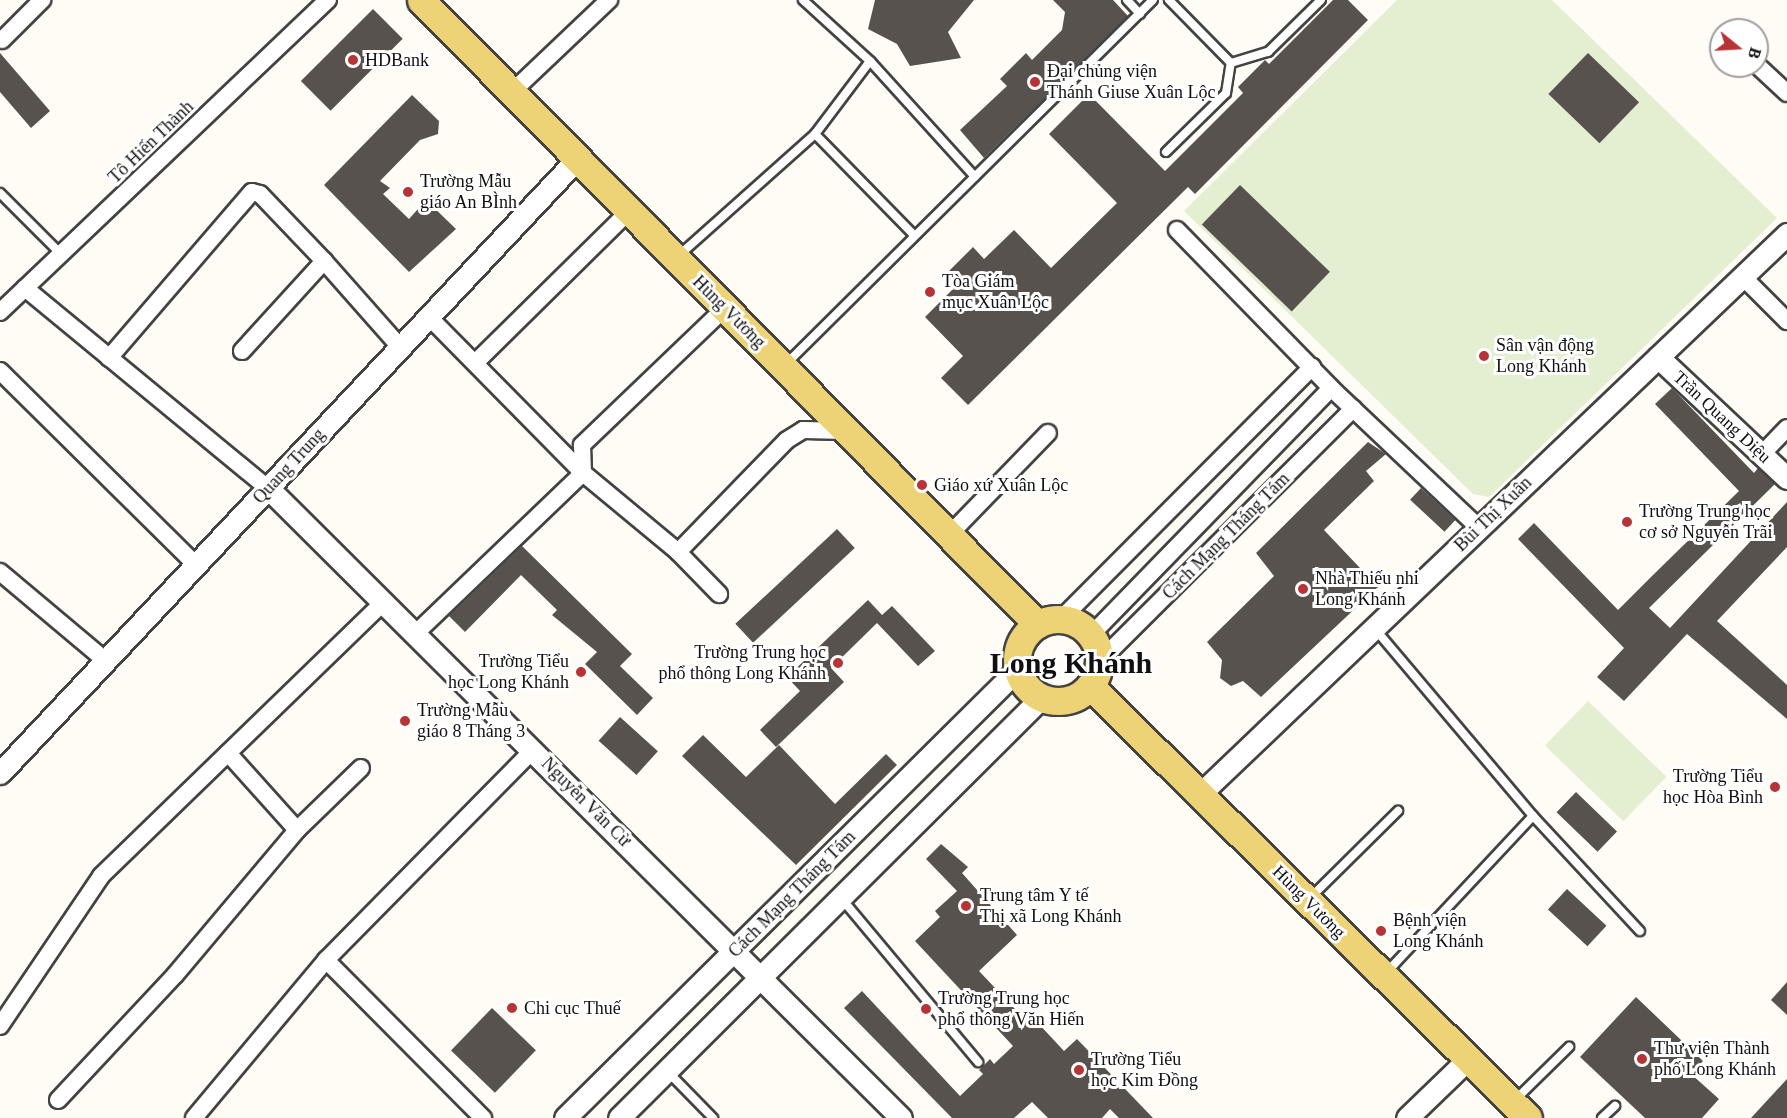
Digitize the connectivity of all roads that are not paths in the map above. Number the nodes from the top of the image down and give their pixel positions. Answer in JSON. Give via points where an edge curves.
{"nodes":[{"id":1,"x":42,"y":0,"type":"edge"},
{"id":2,"x":328,"y":0,"type":"edge"},
{"id":3,"x":609,"y":0,"type":"edge"},
{"id":4,"x":803,"y":0,"type":"edge"},
{"id":5,"x":1127,"y":0,"type":"edge"},
{"id":6,"x":1153,"y":0,"type":"edge"},
{"id":7,"x":1169,"y":0,"type":"edge"},
{"id":8,"x":1321,"y":0,"type":"edge"},
{"id":9,"x":432,"y":4,"type":"edge"},
{"id":10,"x":1140,"y":14,"type":"junction"},
{"id":11,"x":2,"y":40,"type":"dead end"},
{"id":12,"x":870,"y":61,"type":"junction"},
{"id":13,"x":1231,"y":63,"type":"junction"},
{"id":14,"x":1769,"y":77,"type":"edge"},
{"id":15,"x":512,"y":92,"type":"junction"},
{"id":16,"x":1787,"y":93,"type":"edge"},
{"id":17,"x":815,"y":134,"type":"junction"},
{"id":18,"x":1166,"y":152,"type":"dead end"},
{"id":19,"x":578,"y":159,"type":"junction"},
{"id":20,"x":975,"y":177,"type":"junction"},
{"id":21,"x":0,"y":193,"type":"edge"},
{"id":22,"x":629,"y":211,"type":"junction"},
{"id":23,"x":1177,"y":230,"type":"dead end"},
{"id":24,"x":1787,"y":234,"type":"edge"},
{"id":25,"x":914,"y":235,"type":"junction"},
{"id":26,"x":61,"y":254,"type":"junction"},
{"id":27,"x":676,"y":258,"type":"junction"},
{"id":28,"x":324,"y":261,"type":"junction"},
{"id":29,"x":1742,"y":276,"type":"junction"},
{"id":30,"x":25,"y":288,"type":"junction"},
{"id":31,"x":725,"y":308,"type":"junction"},
{"id":32,"x":0,"y":312,"type":"edge"},
{"id":33,"x":429,"y":317,"type":"junction"},
{"id":34,"x":1787,"y":321,"type":"edge"},
{"id":35,"x":400,"y":347,"type":"junction"},
{"id":36,"x":242,"y":351,"type":"dead end"},
{"id":37,"x":1658,"y":357,"type":"junction"},
{"id":38,"x":109,"y":358,"type":"junction"},
{"id":39,"x":475,"y":363,"type":"junction"},
{"id":40,"x":783,"y":367,"type":"junction"},
{"id":41,"x":1312,"y":367,"type":"junction"},
{"id":42,"x":0,"y":371,"type":"edge"},
{"id":43,"x":1331,"y":388,"type":"junction"},
{"id":44,"x":1353,"y":409,"type":"junction"},
{"id":45,"x":1787,"y":428,"type":"edge"},
{"id":46,"x":847,"y":431,"type":"junction"},
{"id":47,"x":1048,"y":433,"type":"dead end"},
{"id":48,"x":1762,"y":454,"type":"junction"},
{"id":49,"x":583,"y":473,"type":"junction"},
{"id":50,"x":1787,"y":478,"type":"edge"},
{"id":51,"x":268,"y":488,"type":"junction"},
{"id":52,"x":1479,"y":528,"type":"junction"},
{"id":53,"x":949,"y":535,"type":"junction"},
{"id":54,"x":678,"y":552,"type":"junction"},
{"id":55,"x":196,"y":565,"type":"junction"},
{"id":56,"x":0,"y":572,"type":"edge"},
{"id":57,"x":719,"y":594,"type":"dead end"},
{"id":58,"x":384,"y":603,"type":"junction"},
{"id":59,"x":1049,"y":622,"type":"junction"},
{"id":60,"x":1374,"y":628,"type":"junction"},
{"id":61,"x":415,"y":633,"type":"junction"},
{"id":62,"x":1091,"y":635,"type":"junction"},
{"id":63,"x":106,"y":661,"type":"junction"},
{"id":64,"x":1018,"y":669,"type":"junction"},
{"id":65,"x":1095,"y":674,"type":"junction"},
{"id":66,"x":1041,"y":698,"type":"junction"},
{"id":67,"x":533,"y":750,"type":"junction"},
{"id":68,"x":228,"y":753,"type":"junction"},
{"id":69,"x":361,"y":768,"type":"dead end"},
{"id":70,"x":0,"y":773,"type":"edge"},
{"id":71,"x":1199,"y":795,"type":"junction"},
{"id":72,"x":1398,"y":812,"type":"dead end"},
{"id":73,"x":1533,"y":816,"type":"junction"},
{"id":74,"x":297,"y":830,"type":"junction"},
{"id":75,"x":840,"y":898,"type":"junction"},
{"id":76,"x":1307,"y":901,"type":"junction"},
{"id":77,"x":1640,"y":931,"type":"dead end"},
{"id":78,"x":735,"y":949,"type":"junction"},
{"id":79,"x":326,"y":960,"type":"junction"},
{"id":80,"x":1384,"y":976,"type":"junction"},
{"id":81,"x":761,"y":977,"type":"junction"},
{"id":82,"x":0,"y":1026,"type":"edge"},
{"id":83,"x":1569,"y":1047,"type":"dead end"},
{"id":84,"x":1468,"y":1059,"type":"junction"},
{"id":85,"x":978,"y":1062,"type":"dead end"},
{"id":86,"x":667,"y":1071,"type":"junction"},
{"id":87,"x":58,"y":1100,"type":"dead end"},
{"id":88,"x":1615,"y":1106,"type":"dead end"},
{"id":89,"x":1520,"y":1110,"type":"edge"},
{"id":90,"x":194,"y":1118,"type":"edge"},
{"id":91,"x":483,"y":1118,"type":"edge"},
{"id":92,"x":565,"y":1118,"type":"edge"},
{"id":93,"x":619,"y":1118,"type":"edge"},
{"id":94,"x":713,"y":1118,"type":"edge"},
{"id":95,"x":901,"y":1118,"type":"edge"},
{"id":96,"x":1407,"y":1118,"type":"edge"},
{"id":97,"x":1602,"y":1118,"type":"edge"}],
"edges":[{"from":1,"to":11,"type":"street"},
{"from":2,"to":26,"type":"street","name":"Tô Hiến Thành"},
{"from":3,"to":15,"type":"street"},
{"from":4,"to":12,"type":"lane"},
{"from":5,"to":10,"type":"lane"},
{"from":6,"to":10,"type":"lane"},
{"from":7,"to":13,"type":"lane"},
{"from":8,"to":13,"type":"lane","via":[[1268,52]]},
{"from":9,"to":15,"type":"main road","name":"Hùng Vương"},
{"from":10,"to":20,"type":"lane"},
{"from":12,"to":17,"type":"lane"},
{"from":12,"to":20,"type":"lane"},
{"from":13,"to":18,"type":"lane","via":[[1226,93]]},
{"from":14,"to":16,"type":"street"},
{"from":15,"to":19,"type":"main road","name":"Hùng Vương"},
{"from":17,"to":25,"type":"lane"},
{"from":17,"to":27,"type":"lane"},
{"from":19,"to":22,"type":"main road","name":"Hùng Vương"},
{"from":19,"to":33,"type":"street","name":"Quang Trung"},
{"from":20,"to":25,"type":"lane"},
{"from":21,"to":26,"type":"lane"},
{"from":22,"to":27,"type":"main road","name":"Hùng Vương"},
{"from":22,"to":39,"type":"street"},
{"from":23,"to":41,"type":"street"},
{"from":24,"to":29,"type":"street","name":"Bùi Thị Xuân"},
{"from":25,"to":40,"type":"lane"},
{"from":26,"to":30,"type":"street","name":"Tô Hiến Thành"},
{"from":27,"to":31,"type":"main road","name":"Hùng Vương"},
{"from":28,"to":35,"type":"street"},
{"from":28,"to":36,"type":"street"},
{"from":28,"to":38,"type":"street","via":[[260,194],[249,192]]},
{"from":29,"to":34,"type":"street"},
{"from":29,"to":37,"type":"street","name":"Bùi Thị Xuân"},
{"from":30,"to":32,"type":"street","name":"Tô Hiến Thành"},
{"from":30,"to":38,"type":"street"},
{"from":31,"to":40,"type":"main road","name":"Hùng Vương"},
{"from":31,"to":49,"type":"street","via":[[582,445]]},
{"from":33,"to":35,"type":"street","name":"Quang Trung"},
{"from":33,"to":39,"type":"street"},
{"from":35,"to":51,"type":"street","name":"Quang Trung"},
{"from":37,"to":48,"type":"street","name":"Trần Quang Diệu"},
{"from":37,"to":52,"type":"street","name":"Bùi Thị Xuân"},
{"from":38,"to":51,"type":"street"},
{"from":39,"to":49,"type":"street"},
{"from":40,"to":46,"type":"main road","name":"Hùng Vương"},
{"from":41,"to":43,"type":"street"},
{"from":41,"to":59,"type":"street"},
{"from":42,"to":55,"type":"street"},
{"from":43,"to":44,"type":"street"},
{"from":43,"to":62,"type":"street","name":"Cách Mạng Tháng Tám"},
{"from":44,"to":52,"type":"street"},
{"from":44,"to":65,"type":"street","name":"Cách Mạng Tháng Tám"},
{"from":45,"to":48,"type":"street"},
{"from":46,"to":53,"type":"main road","name":"Hùng Vương"},
{"from":46,"to":54,"type":"street","via":[[803,430],[788,440]]},
{"from":47,"to":53,"type":"street"},
{"from":48,"to":50,"type":"street","name":"Trần Quang Diệu"},
{"from":49,"to":54,"type":"street"},
{"from":49,"to":61,"type":"street"},
{"from":51,"to":55,"type":"street","name":"Quang Trung"},
{"from":51,"to":58,"type":"street","name":"Nguyễn Văn Cừ"},
{"from":52,"to":60,"type":"street","name":"Bùi Thị Xuân"},
{"from":53,"to":59,"type":"main road","name":"Hùng Vương"},
{"from":54,"to":57,"type":"street"},
{"from":55,"to":63,"type":"street","name":"Quang Trung"},
{"from":56,"to":63,"type":"street"},
{"from":58,"to":61,"type":"street","name":"Nguyễn Văn Cừ"},
{"from":58,"to":68,"type":"street"},
{"from":59,"to":62,"type":"main road"},
{"from":59,"to":64,"type":"main road","via":[[1018,652]]},
{"from":60,"to":71,"type":"street","name":"Bùi Thị Xuân"},
{"from":60,"to":73,"type":"lane"},
{"from":61,"to":67,"type":"street","name":"Nguyễn Văn Cừ"},
{"from":62,"to":65,"type":"main road"},
{"from":63,"to":70,"type":"street","name":"Quang Trung"},
{"from":64,"to":66,"type":"main road","via":[[1026,686]]},
{"from":64,"to":78,"type":"street","name":"Cách Mạng Tháng Tám"},
{"from":65,"to":66,"type":"main road","via":[[1076,697],[1059,702]]},
{"from":65,"to":71,"type":"main road","name":"Hùng Vương"},
{"from":66,"to":75,"type":"street","name":"Cách Mạng Tháng Tám"},
{"from":67,"to":78,"type":"street","name":"Nguyễn Văn Cừ"},
{"from":67,"to":79,"type":"street"},
{"from":68,"to":74,"type":"street"},
{"from":68,"to":82,"type":"street","via":[[101,876]]},
{"from":69,"to":74,"type":"street"},
{"from":71,"to":76,"type":"main road","name":"Hùng Vương"},
{"from":72,"to":76,"type":"lane"},
{"from":73,"to":77,"type":"lane"},
{"from":73,"to":80,"type":"lane"},
{"from":74,"to":87,"type":"street","via":[[175,975]]},
{"from":75,"to":81,"type":"street","name":"Cách Mạng Tháng Tám"},
{"from":75,"to":85,"type":"lane"},
{"from":76,"to":80,"type":"main road","name":"Hùng Vương"},
{"from":78,"to":81,"type":"street","name":"Nguyễn Văn Cừ"},
{"from":78,"to":92,"type":"street","name":"Cách Mạng Tháng Tám"},
{"from":79,"to":90,"type":"street"},
{"from":79,"to":91,"type":"street"},
{"from":80,"to":84,"type":"main road","name":"Hùng Vương"},
{"from":81,"to":86,"type":"street","name":"Cách Mạng Tháng Tám"},
{"from":81,"to":95,"type":"street","name":"Nguyễn Văn Cừ"},
{"from":83,"to":89,"type":"lane"},
{"from":84,"to":89,"type":"main road","name":"Hùng Vương"},
{"from":84,"to":96,"type":"street"},
{"from":86,"to":93,"type":"street","name":"Cách Mạng Tháng Tám"},
{"from":86,"to":94,"type":"lane"},
{"from":88,"to":97,"type":"lane"}]}
